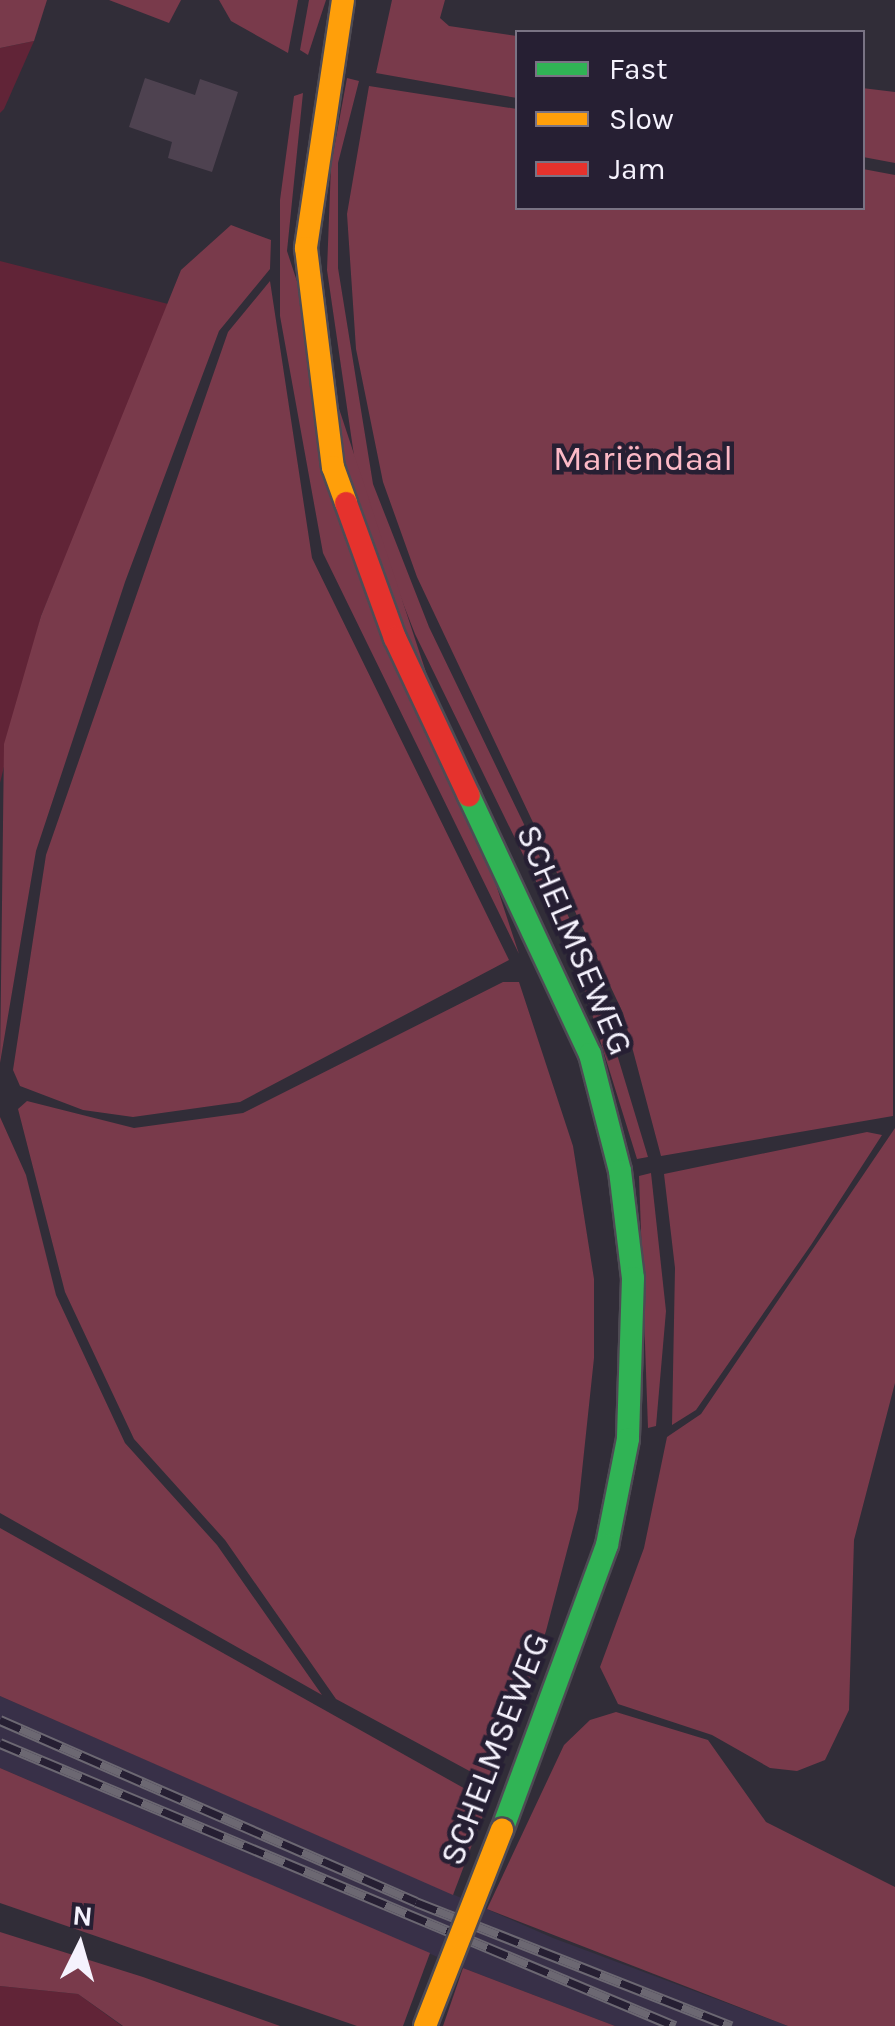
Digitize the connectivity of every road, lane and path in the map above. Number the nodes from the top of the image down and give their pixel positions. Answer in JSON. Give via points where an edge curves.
{"nodes":[{"id":1,"x":343,"y":0,"type":"edge"},
{"id":2,"x":425,"y":2026,"type":"edge"}],
"edges":[{"from":1,"to":2,"type":"main road","name":"SCHELMSEWEG","bridge":true,"via":[[306,248],[333,467],[394,638],[590,1054],[620,1171],[634,1278],[628,1439],[607,1545]]}]}
